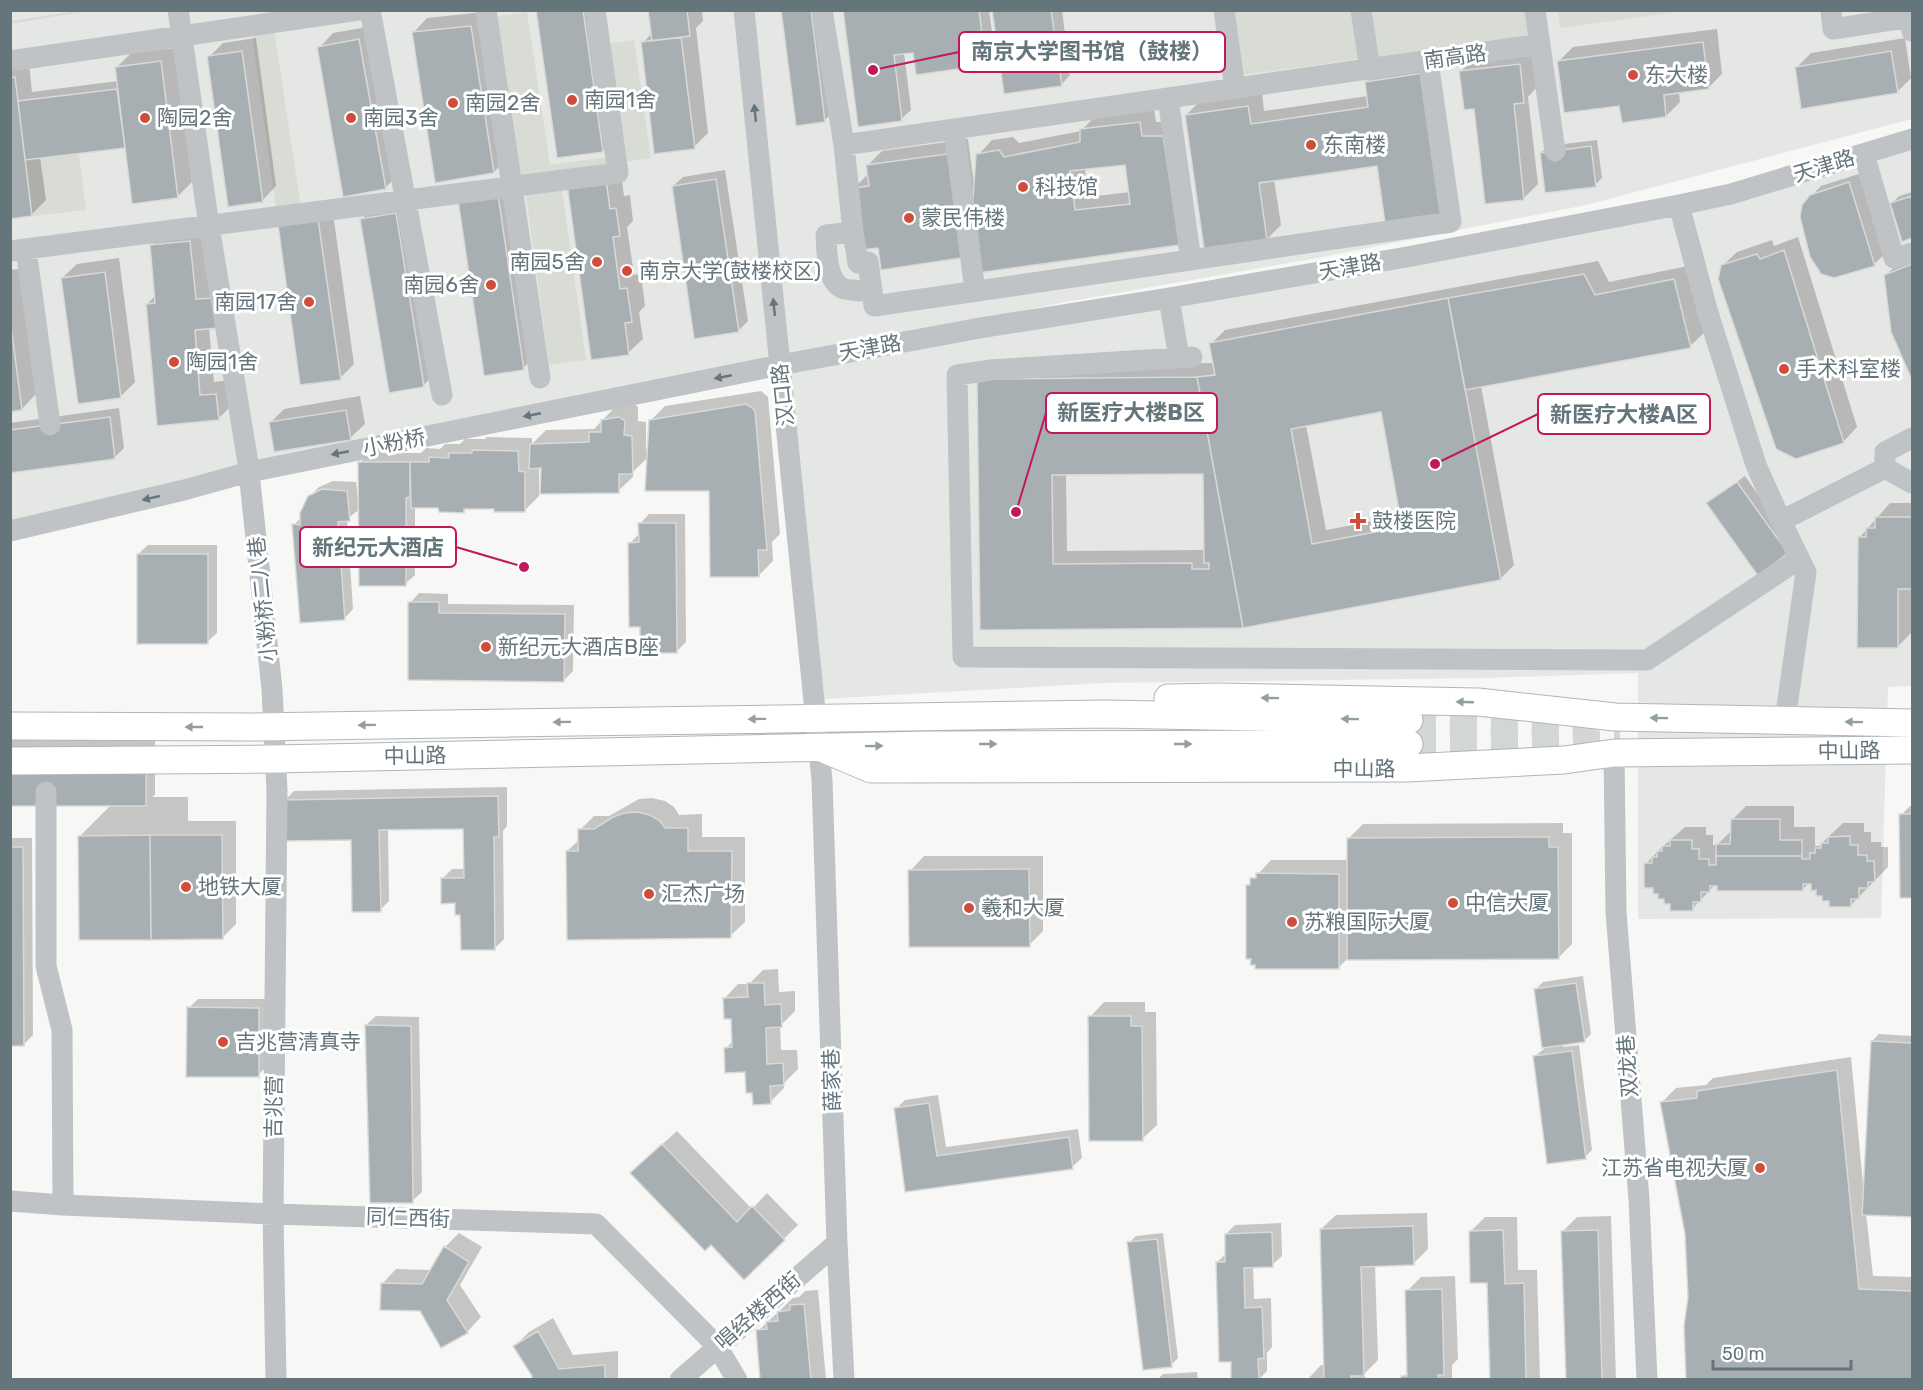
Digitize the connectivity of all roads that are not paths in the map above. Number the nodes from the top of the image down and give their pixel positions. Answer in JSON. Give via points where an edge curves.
{"nodes":[{"id":1,"x":178,"y":10,"type":"edge"},
{"id":2,"x":359,"y":10,"type":"edge"},
{"id":3,"x":370,"y":10,"type":"edge"},
{"id":4,"x":486,"y":10,"type":"edge"},
{"id":5,"x":595,"y":10,"type":"edge"},
{"id":6,"x":744,"y":10,"type":"edge"},
{"id":7,"x":822,"y":10,"type":"edge"},
{"id":8,"x":1224,"y":10,"type":"edge"},
{"id":9,"x":1361,"y":10,"type":"edge"},
{"id":10,"x":1535,"y":10,"type":"edge"},
{"id":11,"x":1831,"y":10,"type":"edge"},
{"id":12,"x":1912,"y":31,"type":"edge"},
{"id":13,"x":182,"y":36,"type":"junction"},
{"id":14,"x":1540,"y":44,"type":"junction"},
{"id":15,"x":10,"y":61,"type":"edge"},
{"id":16,"x":1428,"y":61,"type":"junction"},
{"id":17,"x":1370,"y":69,"type":"junction"},
{"id":18,"x":1235,"y":89,"type":"junction"},
{"id":19,"x":1168,"y":98,"type":"junction"},
{"id":20,"x":954,"y":129,"type":"junction"},
{"id":21,"x":1912,"y":139,"type":"edge"},
{"id":22,"x":844,"y":146,"type":"junction"},
{"id":23,"x":1555,"y":151,"type":"dead end"},
{"id":24,"x":1864,"y":154,"type":"junction"},
{"id":25,"x":512,"y":187,"type":"junction"},
{"id":26,"x":405,"y":200,"type":"junction"},
{"id":27,"x":1679,"y":205,"type":"junction"},
{"id":28,"x":209,"y":226,"type":"junction"},
{"id":29,"x":853,"y":232,"type":"junction"},
{"id":30,"x":18,"y":250,"type":"edge"},
{"id":31,"x":1912,"y":253,"type":"edge"},
{"id":32,"x":1191,"y":260,"type":"junction"},
{"id":33,"x":859,"y":291,"type":"dead end"},
{"id":34,"x":975,"y":291,"type":"junction"},
{"id":35,"x":1169,"y":298,"type":"junction"},
{"id":36,"x":780,"y":365,"type":"junction"},
{"id":37,"x":540,"y":378,"type":"dead end"},
{"id":38,"x":442,"y":395,"type":"dead end"},
{"id":39,"x":50,"y":425,"type":"dead end"},
{"id":40,"x":1912,"y":438,"type":"edge"},
{"id":41,"x":1885,"y":468,"type":"junction"},
{"id":42,"x":249,"y":472,"type":"junction"},
{"id":43,"x":1912,"y":483,"type":"edge"},
{"id":44,"x":1781,"y":521,"type":"junction"},
{"id":45,"x":10,"y":531,"type":"edge"},
{"id":46,"x":1799,"y":559,"type":"junction"},
{"id":47,"x":816,"y":718,"type":"junction"},
{"id":48,"x":1785,"y":721,"type":"junction"},
{"id":49,"x":1912,"y":723,"type":"edge"},
{"id":50,"x":10,"y":726,"type":"edge"},
{"id":51,"x":263,"y":727,"type":"junction"},
{"id":52,"x":819,"y":747,"type":"junction"},
{"id":53,"x":1912,"y":750,"type":"edge"},
{"id":54,"x":1614,"y":753,"type":"junction"},
{"id":55,"x":275,"y":759,"type":"junction"},
{"id":56,"x":10,"y":761,"type":"edge"},
{"id":57,"x":822,"y":780,"type":"joint"},
{"id":58,"x":45,"y":792,"type":"dead end"},
{"id":59,"x":10,"y":1201,"type":"edge"},
{"id":60,"x":63,"y":1205,"type":"junction"},
{"id":61,"x":273,"y":1214,"type":"junction"},
{"id":62,"x":837,"y":1243,"type":"junction"},
{"id":63,"x":717,"y":1346,"type":"junction"},
{"id":64,"x":276,"y":1380,"type":"edge"},
{"id":65,"x":680,"y":1380,"type":"edge"},
{"id":66,"x":736,"y":1380,"type":"edge"},
{"id":67,"x":844,"y":1380,"type":"edge"},
{"id":68,"x":1647,"y":1380,"type":"edge"}],
"edges":[{"from":1,"to":13,"type":"street","name":"小粉桥二八巷"},
{"from":2,"to":13,"type":"street"},
{"from":3,"to":26,"type":"street"},
{"from":4,"to":25,"type":"street"},
{"from":5,"to":25,"type":"street","via":[[618,173]]},
{"from":36,"to":6,"type":"street","name":"汉口路","one_way":true},
{"from":7,"to":22,"type":"street"},
{"from":8,"to":18,"type":"street"},
{"from":9,"to":17,"type":"street"},
{"from":10,"to":14,"type":"street"},
{"from":11,"to":12,"type":"street","via":[[1833,29],[1911,17]]},
{"from":13,"to":15,"type":"street"},
{"from":13,"to":28,"type":"street","name":"小粉桥二八巷"},
{"from":14,"to":16,"type":"street","name":"南高路"},
{"from":14,"to":23,"type":"street"},
{"from":16,"to":17,"type":"street","name":"南高路"},
{"from":16,"to":32,"type":"street","via":[[1451,222]]},
{"from":17,"to":18,"type":"street","name":"南高路"},
{"from":18,"to":19,"type":"street","name":"南高路"},
{"from":19,"to":20,"type":"street","name":"南高路"},
{"from":19,"to":32,"type":"street"},
{"from":20,"to":22,"type":"street","name":"南高路"},
{"from":20,"to":34,"type":"street"},
{"from":21,"to":24,"type":"street","name":"天津路"},
{"from":22,"to":29,"type":"street"},
{"from":24,"to":27,"type":"street","name":"天津路","via":[[1731,194]]},
{"from":24,"to":31,"type":"street","via":[[1894,258]]},
{"from":25,"to":26,"type":"street"},
{"from":25,"to":37,"type":"street"},
{"from":26,"to":28,"type":"street"},
{"from":26,"to":38,"type":"street"},
{"from":27,"to":35,"type":"street","name":"天津路"},
{"from":27,"to":44,"type":"street","via":[[1756,465]]},
{"from":28,"to":30,"type":"street"},
{"from":28,"to":42,"type":"street","name":"小粉桥二八巷"},
{"from":29,"to":33,"type":"street","via":[[826,235],[827,245],[833,278],[843,288]]},
{"from":29,"to":34,"type":"street","via":[[858,263],[868,262],[874,306]]},
{"from":30,"to":39,"type":"street"},
{"from":32,"to":34,"type":"street"},
{"from":35,"to":36,"type":"street","name":"天津路"},
{"from":35,"to":46,"type":"street","via":[[1185,357],[957,375],[963,657],[1647,660]]},
{"from":36,"to":42,"type":"street","name":"小粉桥","one_way":true},
{"from":36,"to":47,"type":"street","name":"汉口路"},
{"from":40,"to":41,"type":"street","via":[[1885,453]]},
{"from":41,"to":43,"type":"street"},
{"from":41,"to":44,"type":"street"},
{"from":42,"to":45,"type":"street","name":"小粉桥","one_way":true},
{"from":42,"to":51,"type":"street","name":"小粉桥二八巷","via":[[272,689]]},
{"from":44,"to":46,"type":"street"},
{"from":46,"to":48,"type":"street","via":[[1806,572]]},
{"from":48,"to":47,"type":"main road","one_way":true,"via":[[1615,717],[1478,702],[1219,697],[871,702]]},
{"from":47,"to":51,"type":"main road","one_way":true},
{"from":47,"to":52,"type":"street","name":"汉口路"},
{"from":52,"to":47,"type":"main road","one_way":true,"via":[[1409,732],[1105,714]]},
{"from":49,"to":48,"type":"main road","one_way":true},
{"from":51,"to":50,"type":"main road","one_way":true},
{"from":51,"to":55,"type":"street","name":"吉兆营"},
{"from":52,"to":54,"type":"street","via":[[871,770],[1407,768],[1564,760]]},
{"from":52,"to":55,"type":"street"},
{"from":52,"to":57,"type":"street","name":"汉口路"},
{"from":53,"to":54,"type":"street"},
{"from":54,"to":68,"type":"street","name":"双龙巷","via":[[1616,912]]},
{"from":55,"to":56,"type":"main road"},
{"from":55,"to":61,"type":"street","name":"吉兆营"},
{"from":57,"to":62,"type":"street","name":"薛家巷"},
{"from":58,"to":60,"type":"street","via":[[46,966],[62,1030]]},
{"from":59,"to":60,"type":"street","name":"同仁西街"},
{"from":60,"to":61,"type":"street","name":"同仁西街"},
{"from":61,"to":63,"type":"street","name":"同仁西街","via":[[596,1224]]},
{"from":61,"to":64,"type":"street","name":"吉兆营"},
{"from":62,"to":63,"type":"street","name":"唱经楼西街"},
{"from":62,"to":67,"type":"street","name":"薛家巷"},
{"from":63,"to":65,"type":"street","name":"唱经楼西街"},
{"from":63,"to":66,"type":"street","name":"同仁西街"}]}
